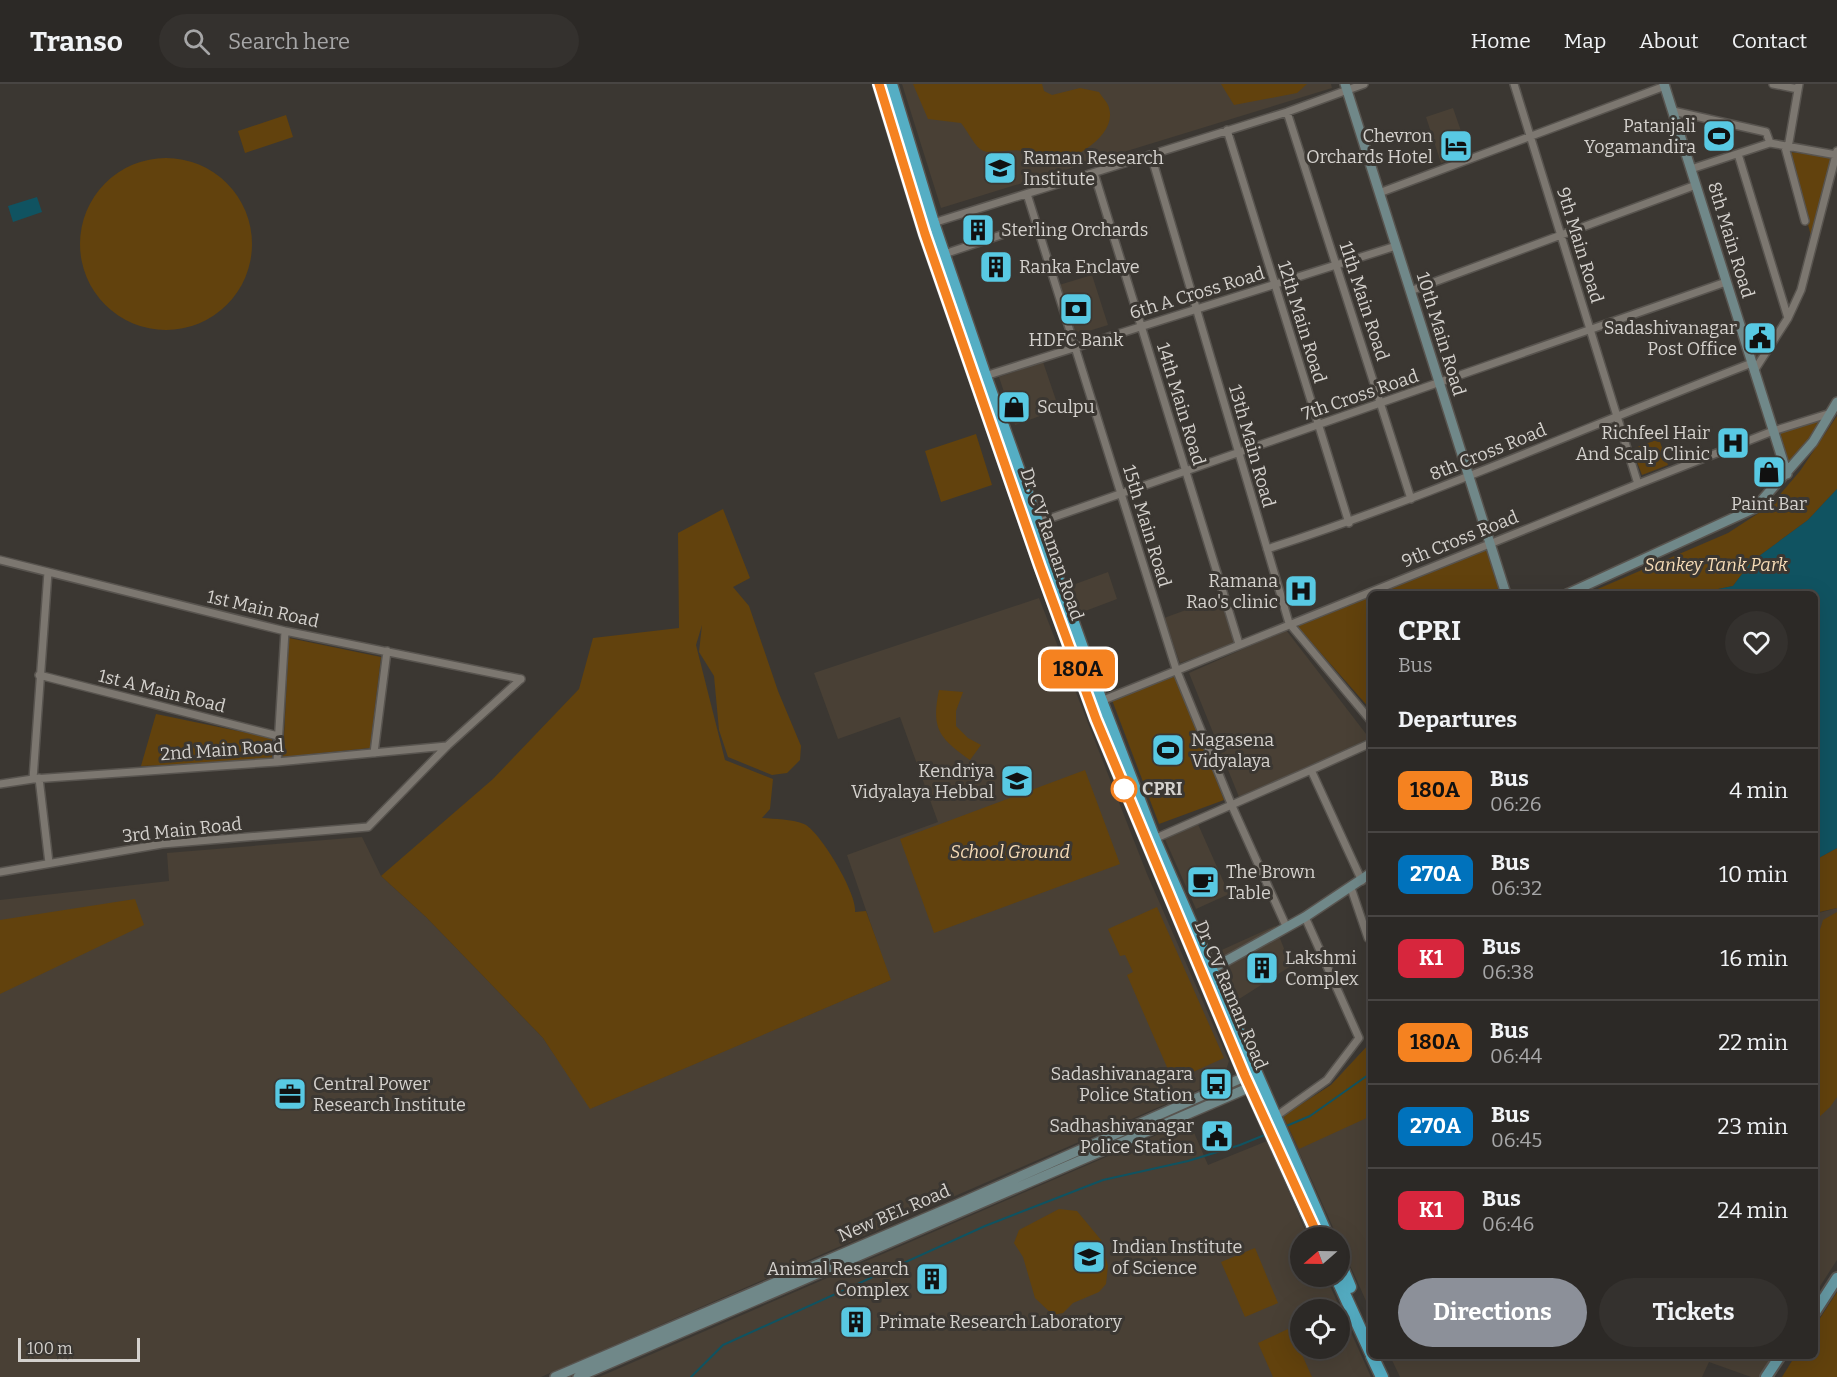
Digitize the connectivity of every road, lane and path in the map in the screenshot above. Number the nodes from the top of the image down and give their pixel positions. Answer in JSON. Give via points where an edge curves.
{"nodes":[{"id":1,"x":879,"y":84,"type":"edge"},
{"id":2,"x":891,"y":84,"type":"edge"},
{"id":3,"x":1364,"y":84,"type":"edge"},
{"id":4,"x":1514,"y":84,"type":"edge"},
{"id":5,"x":1773,"y":84,"type":"edge"},
{"id":6,"x":1664,"y":85,"type":"edge"},
{"id":7,"x":1346,"y":87,"type":"edge"},
{"id":8,"x":1799,"y":87,"type":"edge"},
{"id":9,"x":1673,"y":111,"type":"junction"},
{"id":10,"x":1287,"y":112,"type":"junction"},
{"id":11,"x":1227,"y":130,"type":"junction"},
{"id":12,"x":1530,"y":135,"type":"junction"},
{"id":13,"x":1770,"y":143,"type":"junction"},
{"id":14,"x":1786,"y":147,"type":"junction"},
{"id":15,"x":1738,"y":154,"type":"junction"},
{"id":16,"x":1837,"y":154,"type":"edge"},
{"id":17,"x":1151,"y":155,"type":"junction"},
{"id":18,"x":1692,"y":169,"type":"junction"},
{"id":19,"x":1094,"y":173,"type":"junction"},
{"id":20,"x":1696,"y":184,"type":"junction"},
{"id":21,"x":1380,"y":193,"type":"junction"},
{"id":22,"x":1027,"y":194,"type":"junction"},
{"id":23,"x":1805,"y":221,"type":"dead end"},
{"id":24,"x":933,"y":223,"type":"junction"},
{"id":25,"x":1007,"y":233,"type":"dead end"},
{"id":26,"x":1561,"y":234,"type":"junction"},
{"id":27,"x":1396,"y":246,"type":"junction"},
{"id":28,"x":944,"y":254,"type":"junction"},
{"id":29,"x":1337,"y":265,"type":"junction"},
{"id":30,"x":1726,"y":282,"type":"junction"},
{"id":31,"x":1275,"y":284,"type":"junction"},
{"id":32,"x":1410,"y":291,"type":"junction"},
{"id":33,"x":1196,"y":308,"type":"junction"},
{"id":34,"x":1788,"y":318,"type":"junction"},
{"id":35,"x":1141,"y":326,"type":"junction"},
{"id":36,"x":1591,"y":331,"type":"junction"},
{"id":37,"x":1075,"y":346,"type":"junction"},
{"id":38,"x":1753,"y":367,"type":"junction"},
{"id":39,"x":985,"y":376,"type":"junction"},
{"id":40,"x":1439,"y":383,"type":"junction"},
{"id":41,"x":1381,"y":404,"type":"junction"},
{"id":42,"x":1835,"y":407,"type":"edge"},
{"id":43,"x":1617,"y":414,"type":"junction"},
{"id":44,"x":1318,"y":425,"type":"junction"},
{"id":45,"x":1773,"y":431,"type":"junction"},
{"id":46,"x":1239,"y":453,"type":"junction"},
{"id":47,"x":1186,"y":471,"type":"junction"},
{"id":48,"x":1787,"y":474,"type":"junction"},
{"id":49,"x":1468,"y":478,"type":"junction"},
{"id":50,"x":1638,"y":483,"type":"junction"},
{"id":51,"x":1121,"y":493,"type":"junction"},
{"id":52,"x":1411,"y":500,"type":"junction"},
{"id":53,"x":1037,"y":523,"type":"junction"},
{"id":54,"x":1349,"y":523,"type":"junction"},
{"id":55,"x":1489,"y":543,"type":"junction"},
{"id":56,"x":1267,"y":549,"type":"junction"},
{"id":57,"x":0,"y":560,"type":"edge"},
{"id":58,"x":48,"y":572,"type":"junction"},
{"id":59,"x":1368,"y":591,"type":"edge"},
{"id":60,"x":1369,"y":591,"type":"edge"},
{"id":61,"x":1505,"y":591,"type":"edge"},
{"id":62,"x":1574,"y":591,"type":"edge"},
{"id":63,"x":1289,"y":623,"type":"junction"},
{"id":64,"x":285,"y":631,"type":"junction"},
{"id":65,"x":1239,"y":644,"type":"junction"},
{"id":66,"x":387,"y":651,"type":"junction"},
{"id":67,"x":1176,"y":669,"type":"junction"},
{"id":68,"x":39,"y":675,"type":"junction"},
{"id":69,"x":1101,"y":701,"type":"junction"},
{"id":70,"x":1368,"y":717,"type":"edge"},
{"id":71,"x":278,"y":736,"type":"junction"},
{"id":72,"x":1368,"y":744,"type":"edge"},
{"id":73,"x":447,"y":746,"type":"junction"},
{"id":74,"x":374,"y":753,"type":"junction"},
{"id":75,"x":277,"y":762,"type":"junction"},
{"id":76,"x":1311,"y":770,"type":"junction"},
{"id":77,"x":36,"y":778,"type":"junction"},
{"id":78,"x":0,"y":784,"type":"edge"},
{"id":79,"x":1232,"y":806,"type":"junction"},
{"id":80,"x":1154,"y":839,"type":"junction"},
{"id":81,"x":49,"y":863,"type":"junction"},
{"id":82,"x":0,"y":872,"type":"edge"},
{"id":83,"x":1368,"y":876,"type":"edge"},
{"id":84,"x":1362,"y":881,"type":"junction"},
{"id":85,"x":1351,"y":888,"type":"junction"},
{"id":86,"x":1305,"y":917,"type":"junction"},
{"id":87,"x":1286,"y":926,"type":"junction"},
{"id":88,"x":1368,"y":938,"type":"dead end"},
{"id":89,"x":1214,"y":968,"type":"junction"},
{"id":90,"x":1253,"y":1079,"type":"junction"},
{"id":91,"x":1276,"y":1127,"type":"junction"},
{"id":92,"x":1314,"y":1227,"type":"edge"},
{"id":93,"x":1323,"y":1227,"type":"edge"},
{"id":94,"x":1837,"y":1269,"type":"edge"},
{"id":95,"x":1837,"y":1278,"type":"edge"},
{"id":96,"x":1350,"y":1286,"type":"edge"},
{"id":97,"x":1341,"y":1287,"type":"edge"},
{"id":98,"x":1818,"y":1298,"type":"edge"},
{"id":99,"x":1818,"y":1307,"type":"edge"},
{"id":100,"x":1368,"y":1328,"type":"edge"},
{"id":101,"x":1368,"y":1346,"type":"edge"},
{"id":102,"x":1374,"y":1359,"type":"edge"},
{"id":103,"x":1381,"y":1359,"type":"edge"},
{"id":104,"x":1778,"y":1359,"type":"edge"},
{"id":105,"x":1785,"y":1359,"type":"edge"},
{"id":106,"x":555,"y":1377,"type":"edge"},
{"id":107,"x":578,"y":1377,"type":"edge"},
{"id":108,"x":1382,"y":1377,"type":"edge"},
{"id":109,"x":1389,"y":1377,"type":"edge"},
{"id":110,"x":1766,"y":1377,"type":"edge"},
{"id":111,"x":1773,"y":1377,"type":"edge"}],
"edges":[{"from":1,"to":90,"type":"highway","name":"Dr. CV Raman Road","via":[[925,234],[1057,614],[1146,844]]},
{"from":2,"to":24,"type":"highway","name":"Dr. CV Raman Road"},
{"from":3,"to":7,"type":"street"},
{"from":4,"to":12,"type":"street","name":"9th Main Road"},
{"from":5,"to":8,"type":"street"},
{"from":6,"to":9,"type":"main road","name":"8th Main Road"},
{"from":6,"to":12,"type":"street"},
{"from":7,"to":10,"type":"street"},
{"from":7,"to":21,"type":"main road","name":"10th Main Road"},
{"from":8,"to":14,"type":"street"},
{"from":9,"to":13,"type":"street","via":[[1766,132]]},
{"from":9,"to":18,"type":"main road","name":"8th Main Road"},
{"from":10,"to":11,"type":"street"},
{"from":10,"to":29,"type":"street","name":"11th Main Road"},
{"from":11,"to":17,"type":"street"},
{"from":11,"to":31,"type":"street","name":"12th Main Road"},
{"from":12,"to":21,"type":"street"},
{"from":12,"to":26,"type":"street","name":"9th Main Road"},
{"from":13,"to":14,"type":"street"},
{"from":13,"to":15,"type":"street"},
{"from":14,"to":16,"type":"street"},
{"from":14,"to":23,"type":"street"},
{"from":15,"to":18,"type":"street"},
{"from":15,"to":34,"type":"street"},
{"from":16,"to":34,"type":"street","via":[[1801,290]]},
{"from":17,"to":19,"type":"street"},
{"from":17,"to":33,"type":"street","name":"13th Main Road"},
{"from":18,"to":20,"type":"main road","name":"8th Main Road"},
{"from":19,"to":22,"type":"street"},
{"from":19,"to":35,"type":"street","name":"14th Main Road"},
{"from":20,"to":26,"type":"street"},
{"from":20,"to":30,"type":"main road","name":"8th Main Road"},
{"from":21,"to":27,"type":"main road","name":"10th Main Road"},
{"from":22,"to":24,"type":"street"},
{"from":22,"to":37,"type":"street","name":"15th Main Road"},
{"from":24,"to":28,"type":"highway","name":"Dr. CV Raman Road"},
{"from":25,"to":28,"type":"street"},
{"from":26,"to":32,"type":"street"},
{"from":26,"to":36,"type":"street","name":"9th Main Road"},
{"from":27,"to":29,"type":"street","name":"6th A Cross Road"},
{"from":27,"to":32,"type":"main road","name":"10th Main Road"},
{"from":28,"to":39,"type":"highway","name":"Dr. CV Raman Road"},
{"from":29,"to":31,"type":"street","name":"6th A Cross Road"},
{"from":29,"to":41,"type":"street","name":"11th Main Road"},
{"from":30,"to":36,"type":"street","name":"7th Cross Road"},
{"from":30,"to":38,"type":"main road","name":"8th Main Road"},
{"from":31,"to":33,"type":"street","name":"6th A Cross Road"},
{"from":31,"to":44,"type":"street","name":"12th Main Road"},
{"from":32,"to":40,"type":"main road","name":"10th Main Road"},
{"from":33,"to":35,"type":"street","name":"6th A Cross Road"},
{"from":33,"to":46,"type":"street","name":"13th Main Road"},
{"from":34,"to":38,"type":"street"},
{"from":35,"to":37,"type":"street","name":"6th A Cross Road"},
{"from":35,"to":47,"type":"street","name":"14th Main Road"},
{"from":36,"to":40,"type":"street","name":"7th Cross Road"},
{"from":36,"to":43,"type":"street","name":"9th Main Road"},
{"from":37,"to":39,"type":"street","name":"6th A Cross Road"},
{"from":37,"to":51,"type":"street","name":"15th Main Road"},
{"from":38,"to":43,"type":"street","name":"8th Cross Road"},
{"from":38,"to":45,"type":"main road","name":"8th Main Road"},
{"from":39,"to":53,"type":"highway","name":"Dr. CV Raman Road"},
{"from":40,"to":41,"type":"street","name":"7th Cross Road"},
{"from":40,"to":49,"type":"main road","name":"10th Main Road"},
{"from":41,"to":44,"type":"street","name":"7th Cross Road"},
{"from":41,"to":52,"type":"street","name":"11th Main Road"},
{"from":42,"to":45,"type":"street","name":"9th Cross Road"},
{"from":42,"to":48,"type":"main road","via":[[1814,442]]},
{"from":43,"to":49,"type":"street","name":"8th Cross Road"},
{"from":43,"to":50,"type":"street","name":"9th Main Road"},
{"from":44,"to":46,"type":"street","name":"7th Cross Road"},
{"from":44,"to":54,"type":"street","name":"12th Main Road"},
{"from":45,"to":48,"type":"main road","name":"8th Main Road"},
{"from":45,"to":50,"type":"street","name":"9th Cross Road"},
{"from":46,"to":47,"type":"street","name":"7th Cross Road"},
{"from":46,"to":56,"type":"street","name":"13th Main Road"},
{"from":47,"to":51,"type":"street","name":"7th Cross Road"},
{"from":47,"to":65,"type":"street","name":"14th Main Road"},
{"from":48,"to":62,"type":"main road","via":[[1755,508]]},
{"from":49,"to":52,"type":"street","name":"8th Cross Road"},
{"from":49,"to":55,"type":"main road","name":"10th Main Road"},
{"from":50,"to":55,"type":"street","name":"9th Cross Road"},
{"from":51,"to":53,"type":"street","name":"7th Cross Road"},
{"from":51,"to":67,"type":"street","name":"15th Main Road"},
{"from":52,"to":54,"type":"street","name":"8th Cross Road"},
{"from":53,"to":69,"type":"highway","name":"Dr. CV Raman Road"},
{"from":54,"to":56,"type":"street","name":"8th Cross Road"},
{"from":55,"to":60,"type":"street","name":"9th Cross Road"},
{"from":55,"to":61,"type":"main road","name":"10th Main Road"},
{"from":56,"to":63,"type":"street","name":"13th Main Road"},
{"from":57,"to":58,"type":"street","name":"1st Main Road"},
{"from":58,"to":64,"type":"street","name":"1st Main Road"},
{"from":58,"to":68,"type":"street"},
{"from":59,"to":63,"type":"street","name":"9th Cross Road"},
{"from":63,"to":65,"type":"street","name":"9th Cross Road"},
{"from":63,"to":70,"type":"street","name":"13th Main Road"},
{"from":64,"to":66,"type":"street","name":"1st Main Road"},
{"from":64,"to":71,"type":"street"},
{"from":65,"to":67,"type":"street","name":"9th Cross Road"},
{"from":66,"to":73,"type":"street","name":"1st Main Road","via":[[521,679]]},
{"from":66,"to":74,"type":"street"},
{"from":67,"to":69,"type":"street","name":"9th Cross Road"},
{"from":67,"to":79,"type":"street","name":"15th Main Road"},
{"from":68,"to":71,"type":"street","name":"1st A Main Road"},
{"from":68,"to":77,"type":"street"},
{"from":69,"to":80,"type":"highway","name":"Dr. CV Raman Road"},
{"from":71,"to":75,"type":"street"},
{"from":72,"to":76,"type":"street"},
{"from":73,"to":74,"type":"street","name":"2nd Main Road"},
{"from":73,"to":81,"type":"street","name":"3rd Main Road","via":[[368,827],[162,844]]},
{"from":74,"to":75,"type":"street","name":"2nd Main Road"},
{"from":75,"to":77,"type":"street","name":"2nd Main Road"},
{"from":76,"to":79,"type":"street"},
{"from":76,"to":84,"type":"street"},
{"from":77,"to":78,"type":"street","name":"2nd Main Road"},
{"from":77,"to":81,"type":"street"},
{"from":79,"to":80,"type":"street"},
{"from":79,"to":87,"type":"street","name":"15th Main Road"},
{"from":80,"to":89,"type":"highway","name":"Dr. CV Raman Road"},
{"from":81,"to":82,"type":"street","name":"3rd Main Road"},
{"from":83,"to":84,"type":"main road"},
{"from":84,"to":85,"type":"main road"},
{"from":85,"to":86,"type":"main road"},
{"from":85,"to":88,"type":"street"},
{"from":86,"to":87,"type":"main road"},
{"from":86,"to":91,"type":"street","via":[[1359,1038],[1327,1080]]},
{"from":87,"to":89,"type":"main road"},
{"from":89,"to":90,"type":"highway","name":"Dr. CV Raman Road"},
{"from":90,"to":91,"type":"highway","name":"Dr. CV Raman Road"},
{"from":90,"to":106,"type":"main road","name":"New BEL Road"},
{"from":90,"to":107,"type":"main road","name":"New BEL Road"},
{"from":91,"to":92,"type":"highway","name":"Dr. CV Raman Road"},
{"from":91,"to":93,"type":"highway","name":"Dr. CV Raman Road"},
{"from":94,"to":98,"type":"main road"},
{"from":95,"to":99,"type":"main road"},
{"from":96,"to":100,"type":"highway"},
{"from":97,"to":101,"type":"highway"},
{"from":102,"to":108,"type":"highway"},
{"from":103,"to":109,"type":"highway"},
{"from":104,"to":110,"type":"main road"},
{"from":105,"to":111,"type":"main road"}]}
